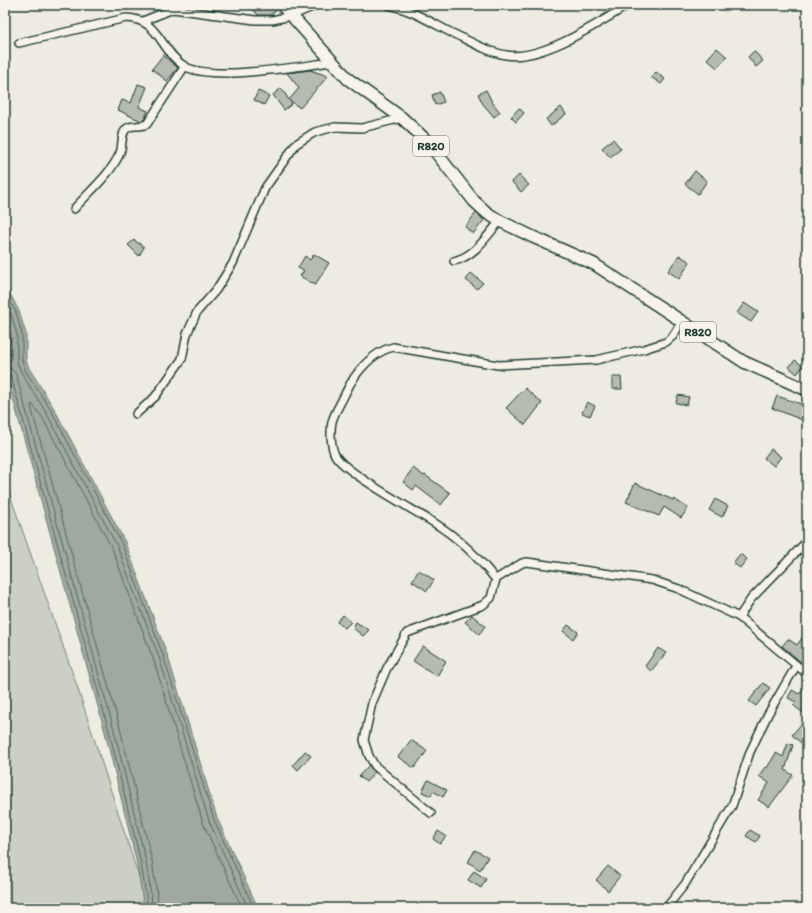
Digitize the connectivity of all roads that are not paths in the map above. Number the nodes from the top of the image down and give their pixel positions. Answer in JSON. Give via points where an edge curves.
{"nodes":[{"id":1,"x":282,"y":5,"type":"edge"},
{"id":2,"x":318,"y":5,"type":"edge"},
{"id":3,"x":388,"y":5,"type":"edge"},
{"id":4,"x":628,"y":5,"type":"edge"},
{"id":5,"x":291,"y":16,"type":"junction"},
{"id":6,"x":143,"y":20,"type":"junction"},
{"id":7,"x":19,"y":43,"type":"dead end"},
{"id":8,"x":332,"y":62,"type":"junction"},
{"id":9,"x":185,"y":66,"type":"junction"},
{"id":10,"x":402,"y":118,"type":"junction"},
{"id":11,"x":74,"y":209,"type":"dead end"},
{"id":12,"x":500,"y":222,"type":"junction"},
{"id":13,"x":454,"y":261,"type":"dead end"},
{"id":14,"x":682,"y":321,"type":"junction"},
{"id":15,"x":807,"y":390,"type":"edge"},
{"id":16,"x":136,"y":414,"type":"dead end"},
{"id":17,"x":807,"y":541,"type":"edge"},
{"id":18,"x":496,"y":580,"type":"junction"},
{"id":19,"x":739,"y":617,"type":"junction"},
{"id":20,"x":796,"y":666,"type":"junction"},
{"id":21,"x":807,"y":674,"type":"edge"},
{"id":22,"x":431,"y":813,"type":"dead end"},
{"id":23,"x":666,"y":908,"type":"edge"}],
"edges":[{"from":1,"to":5,"type":"main road","number":"R820"},
{"from":2,"to":5,"type":"street"},
{"from":3,"to":4,"type":"street","via":[[415,14],[484,49],[506,55],[526,56],[559,44]]},
{"from":5,"to":6,"type":"street","via":[[255,20],[173,9]]},
{"from":5,"to":8,"type":"main road","number":"R820"},
{"from":6,"to":7,"type":"street","via":[[126,18]]},
{"from":6,"to":9,"type":"street"},
{"from":8,"to":9,"type":"street","via":[[287,69],[232,73],[196,71]]},
{"from":8,"to":10,"type":"main road","number":"R820","via":[[368,95]]},
{"from":9,"to":11,"type":"street","via":[[147,124],[129,127],[126,130],[121,152],[112,166]]},
{"from":10,"to":12,"type":"main road","number":"R820","via":[[427,141],[474,201]]},
{"from":10,"to":16,"type":"street","via":[[362,128],[335,127],[315,132],[296,144],[265,188],[233,263],[216,290],[197,312],[187,334],[182,359],[155,396]]},
{"from":12,"to":13,"type":"street","via":[[474,251],[464,259]]},
{"from":12,"to":14,"type":"main road","number":"R820","via":[[594,264]]},
{"from":14,"to":15,"type":"main road","number":"R820","via":[[744,362]]},
{"from":14,"to":18,"type":"street","via":[[666,342],[596,360],[498,365],[393,347],[383,350],[359,371],[332,422],[335,455],[359,475],[437,525],[461,544]]},
{"from":17,"to":19,"type":"street","via":[[751,599]]},
{"from":18,"to":19,"type":"street","via":[[527,562],[610,573],[668,585]]},
{"from":18,"to":22,"type":"street","via":[[491,598],[484,605],[407,633],[386,668],[372,703],[364,740],[369,756],[375,766]]},
{"from":19,"to":20,"type":"street"},
{"from":20,"to":21,"type":"street"},
{"from":20,"to":23,"type":"street","via":[[768,714],[750,752],[732,806],[685,884]]}]}
